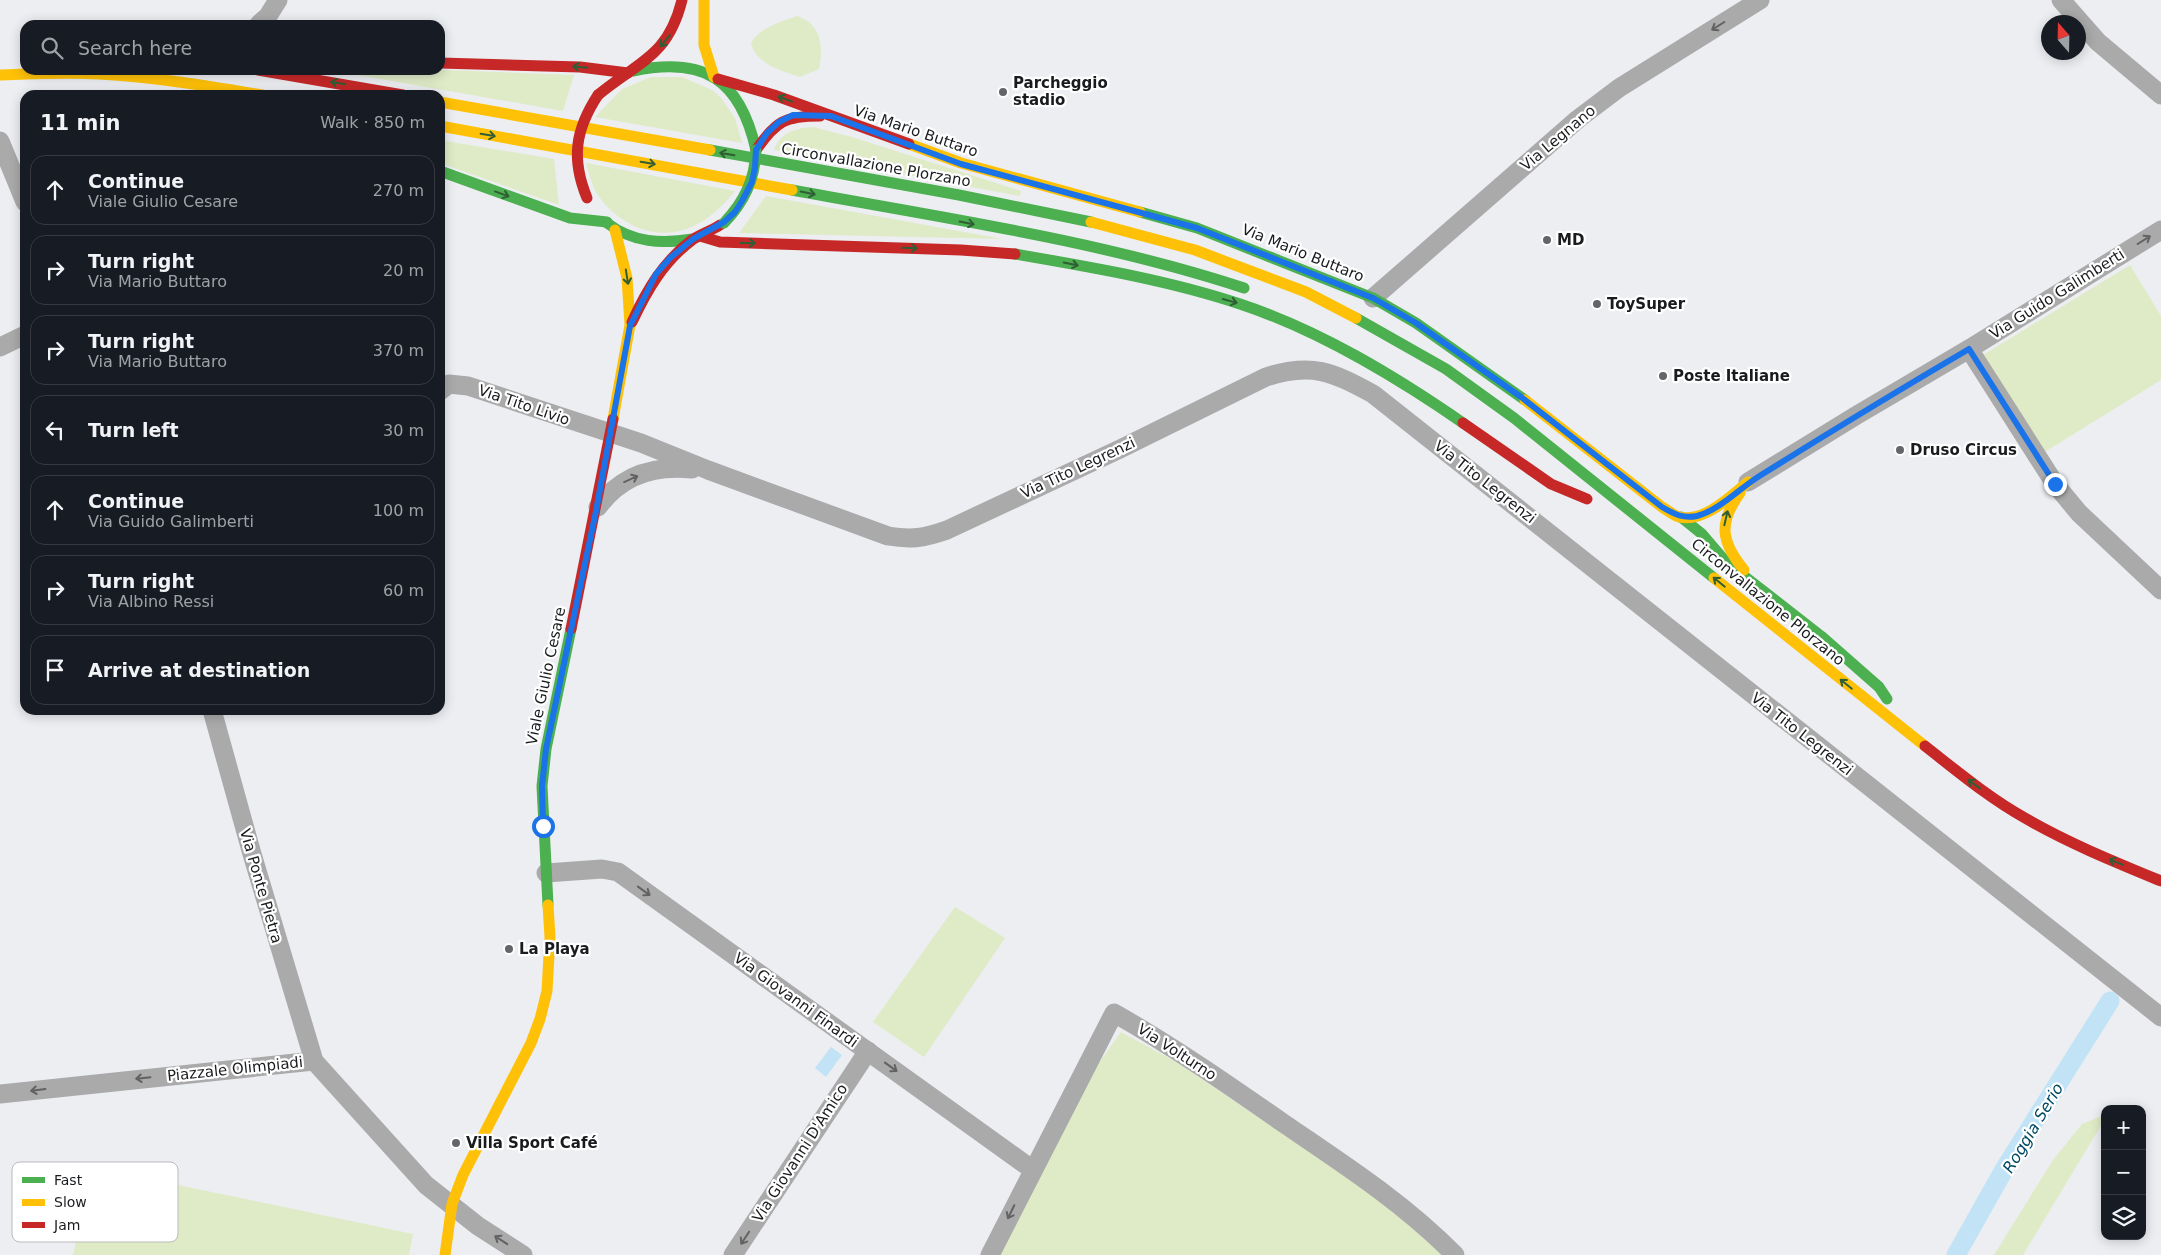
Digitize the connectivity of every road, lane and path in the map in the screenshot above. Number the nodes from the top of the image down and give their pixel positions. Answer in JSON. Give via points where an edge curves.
{"nodes":[{"id":1,"x":278,"y":0,"type":"edge"},
{"id":2,"x":682,"y":0,"type":"edge"},
{"id":3,"x":704,"y":0,"type":"edge"},
{"id":4,"x":1760,"y":0,"type":"edge"},
{"id":5,"x":2061,"y":0,"type":"edge"},
{"id":6,"x":264,"y":20,"type":"edge"},
{"id":7,"x":445,"y":63,"type":"edge"},
{"id":8,"x":630,"y":72,"type":"junction"},
{"id":9,"x":20,"y":74,"type":"edge"},
{"id":10,"x":0,"y":75,"type":"edge"},
{"id":11,"x":109,"y":75,"type":"edge"},
{"id":12,"x":287,"y":75,"type":"edge"},
{"id":13,"x":716,"y":78,"type":"junction"},
{"id":14,"x":167,"y":81,"type":"junction"},
{"id":15,"x":198,"y":90,"type":"edge"},
{"id":16,"x":228,"y":90,"type":"edge"},
{"id":17,"x":374,"y":90,"type":"edge"},
{"id":18,"x":2161,"y":94,"type":"edge"},
{"id":19,"x":445,"y":103,"type":"edge"},
{"id":20,"x":831,"y":116,"type":"junction"},
{"id":21,"x":445,"y":127,"type":"edge"},
{"id":22,"x":0,"y":141,"type":"edge"},
{"id":23,"x":756,"y":150,"type":"junction"},
{"id":24,"x":445,"y":173,"type":"edge"},
{"id":25,"x":20,"y":190,"type":"edge"},
{"id":26,"x":611,"y":226,"type":"junction"},
{"id":27,"x":2161,"y":230,"type":"edge"},
{"id":28,"x":697,"y":238,"type":"junction"},
{"id":29,"x":1251,"y":290,"type":"dead end"},
{"id":30,"x":1373,"y":298,"type":"junction"},
{"id":31,"x":630,"y":326,"type":"junction"},
{"id":32,"x":20,"y":337,"type":"edge"},
{"id":33,"x":0,"y":347,"type":"edge"},
{"id":34,"x":1969,"y":349,"type":"junction"},
{"id":35,"x":445,"y":387,"type":"edge"},
{"id":36,"x":611,"y":433,"type":"junction"},
{"id":37,"x":708,"y":470,"type":"junction"},
{"id":38,"x":1557,"y":474,"type":"dead end"},
{"id":39,"x":1748,"y":482,"type":"junction"},
{"id":40,"x":596,"y":511,"type":"junction"},
{"id":41,"x":1681,"y":517,"type":"junction"},
{"id":42,"x":1762,"y":588,"type":"junction"},
{"id":43,"x":2161,"y":590,"type":"edge"},
{"id":44,"x":213,"y":715,"type":"edge"},
{"id":45,"x":1914,"y":738,"type":"junction"},
{"id":46,"x":546,"y":873,"type":"junction"},
{"id":47,"x":2161,"y":881,"type":"edge"},
{"id":48,"x":2161,"y":1017,"type":"edge"},
{"id":49,"x":868,"y":1051,"type":"junction"},
{"id":50,"x":314,"y":1061,"type":"junction"},
{"id":51,"x":0,"y":1094,"type":"edge"},
{"id":52,"x":1032,"y":1170,"type":"junction"},
{"id":53,"x":452,"y":1204,"type":"junction"},
{"id":54,"x":445,"y":1255,"type":"edge"},
{"id":55,"x":523,"y":1255,"type":"edge"},
{"id":56,"x":733,"y":1255,"type":"edge"},
{"id":57,"x":990,"y":1255,"type":"edge"},
{"id":58,"x":1455,"y":1255,"type":"edge"}],
"edges":[{"from":1,"to":6,"type":"street"},
{"from":2,"to":8,"type":"main road","name":"Viale Giulio Cesare","one_way":true,"via":[[679,18],[671,34],[654,55]]},
{"from":3,"to":13,"type":"main road","name":"Viale Giulio Cesare","via":[[704,45]]},
{"from":4,"to":30,"type":"street","name":"Via Legnano","one_way":true,"via":[[1619,88],[1578,119]]},
{"from":5,"to":18,"type":"street","via":[[2098,42]]},
{"from":8,"to":7,"type":"main road","one_way":true,"via":[[580,67]]},
{"from":8,"to":13,"type":"main road","name":"Viale Giulio Cesare","via":[[650,66],[675,65]]},
{"from":8,"to":26,"type":"main road","name":"Viale Giulio Cesare","bridge":true,"via":[[598,95],[582,121],[576,146],[577,169],[587,198]]},
{"from":9,"to":10,"type":"main road"},
{"from":11,"to":14,"type":"main road"},
{"from":17,"to":12,"type":"main road","one_way":true},
{"from":20,"to":13,"type":"main road","name":"Via Mario Buttaro","one_way":true},
{"from":13,"to":23,"type":"main road","name":"Viale Giulio Cesare","via":[[744,110]]},
{"from":14,"to":15,"type":"main road"},
{"from":14,"to":16,"type":"main road"},
{"from":45,"to":19,"type":"main road","name":"Circonvallazione Plorzano","one_way":true,"via":[[1491,402],[1446,369],[1306,292],[1195,250],[1078,219]]},
{"from":20,"to":23,"type":"main road","name":"Via Mario Buttaro","via":[[793,115],[767,133]]},
{"from":20,"to":30,"type":"main road","name":"Via Mario Buttaro","via":[[961,164],[1197,228]]},
{"from":21,"to":29,"type":"main road","one_way":true,"via":[[1072,243],[1192,271]]},
{"from":22,"to":25,"type":"street"},
{"from":23,"to":28,"type":"main road","name":"Viale Giulio Cesare","bridge":true,"via":[[748,191],[735,212]]},
{"from":24,"to":26,"type":"main road","one_way":true,"via":[[570,218]]},
{"from":26,"to":28,"type":"main road","name":"Viale Giulio Cesare","via":[[653,243]]},
{"from":26,"to":31,"type":"main road","name":"Viale Giulio Cesare","one_way":true,"via":[[628,278]]},
{"from":34,"to":27,"type":"street","name":"Via Guido Galimberti","one_way":true},
{"from":28,"to":31,"type":"main road","name":"Viale Giulio Cesare","via":[[670,258],[656,274]]},
{"from":28,"to":38,"type":"main road","one_way":true,"via":[[720,242],[1013,254],[1153,282],[1241,304],[1291,324],[1369,363],[1551,484],[1591,502]]},
{"from":30,"to":41,"type":"main road","name":"Via Mario Buttaro","via":[[1416,323],[1521,397],[1662,507]]},
{"from":31,"to":36,"type":"main road","name":"Viale Giulio Cesare"},
{"from":32,"to":33,"type":"street"},
{"from":34,"to":39,"type":"street","name":"Via Guido Galimberti"},
{"from":34,"to":43,"type":"street","via":[[2055,484],[2079,513]]},
{"from":35,"to":36,"type":"street","name":"Via Tito Livio","via":[[449,384],[468,386]]},
{"from":36,"to":37,"type":"street","name":"Via Tito Legrenzi"},
{"from":36,"to":40,"type":"main road","name":"Viale Giulio Cesare"},
{"from":40,"to":37,"type":"street","name":"Via Tito Legrenzi","one_way":true,"via":[[620,483],[638,475],[674,467]]},
{"from":37,"to":48,"type":"street","name":"Via Tito Legrenzi","via":[[888,536],[922,538],[947,530],[1266,377],[1287,370],[1309,369],[1337,375],[1373,394]]},
{"from":39,"to":41,"type":"main road","via":[[1698,516]]},
{"from":42,"to":39,"type":"main road","one_way":true,"via":[[1738,563],[1724,536],[1724,520],[1729,506]]},
{"from":40,"to":46,"type":"main road","name":"Viale Giulio Cesare","via":[[546,749],[542,786]]},
{"from":41,"to":42,"type":"main road","name":"Via Mario Buttaro","via":[[1702,534],[1726,562]]},
{"from":42,"to":45,"type":"main road","via":[[1879,687]]},
{"from":44,"to":50,"type":"street","name":"Via Ponte Pietra"},
{"from":47,"to":45,"type":"main road","name":"Circonvallazione Plorzano","one_way":true,"via":[[2024,818]]},
{"from":46,"to":49,"type":"street","name":"Via Giovanni Finardi","one_way":true,"via":[[602,869],[618,872]]},
{"from":46,"to":53,"type":"main road","name":"Viale Giulio Cesare","via":[[550,952],[547,991],[540,1019],[531,1043],[463,1175]]},
{"from":49,"to":52,"type":"street","name":"Via Giovanni Finardi","one_way":true},
{"from":49,"to":56,"type":"street","name":"Via Giovanni D'Amico","one_way":true},
{"from":50,"to":51,"type":"street","name":"Piazzale Olimpiadi","one_way":true},
{"from":50,"to":53,"type":"street","name":"Piazzale Olimpiadi","via":[[426,1185]]},
{"from":52,"to":57,"type":"street","name":"Via Volturno","one_way":true},
{"from":52,"to":58,"type":"street","name":"Via Volturno","via":[[1114,1013],[1156,1037],[1374,1186],[1430,1229]]},
{"from":53,"to":54,"type":"main road","name":"Viale Giulio Cesare"},
{"from":55,"to":53,"type":"street","name":"Piazzale Olimpiadi","one_way":true,"via":[[478,1226]]}]}
